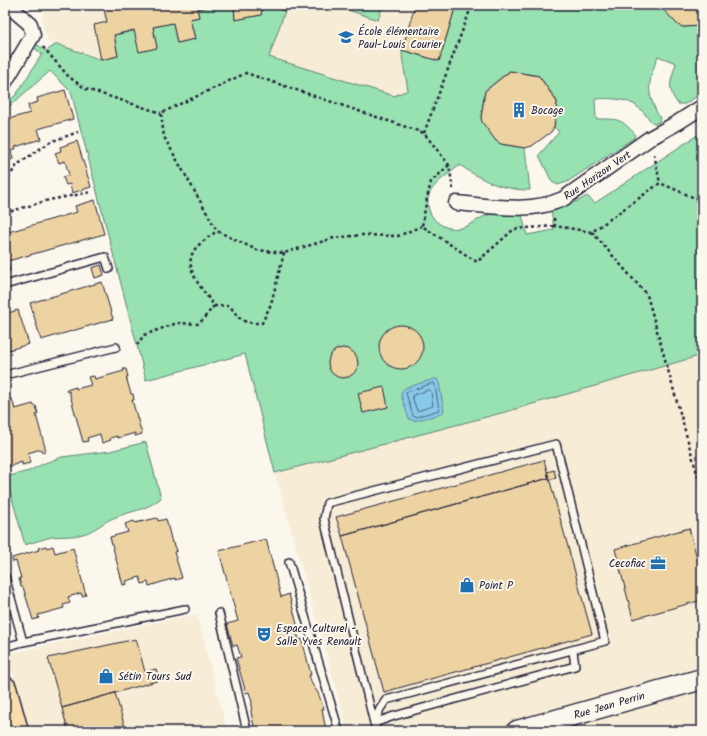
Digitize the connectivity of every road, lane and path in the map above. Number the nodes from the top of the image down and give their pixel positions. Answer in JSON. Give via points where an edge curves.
{"nodes":[{"id":1,"x":472,"y":5,"type":"edge"},
{"id":2,"x":9,"y":8,"type":"edge"},
{"id":3,"x":33,"y":35,"type":"junction"},
{"id":4,"x":5,"y":82,"type":"edge"},
{"id":5,"x":702,"y":107,"type":"edge"},
{"id":6,"x":161,"y":113,"type":"junction"},
{"id":7,"x":78,"y":132,"type":"dead end"},
{"id":8,"x":424,"y":133,"type":"junction"},
{"id":9,"x":650,"y":138,"type":"junction"},
{"id":10,"x":449,"y":165,"type":"junction"},
{"id":11,"x":5,"y":183,"type":"edge"},
{"id":12,"x":660,"y":183,"type":"junction"},
{"id":13,"x":92,"y":192,"type":"dead end"},
{"id":14,"x":702,"y":201,"type":"edge"},
{"id":15,"x":456,"y":203,"type":"joint"},
{"id":16,"x":552,"y":203,"type":"junction"},
{"id":17,"x":5,"y":213,"type":"edge"},
{"id":18,"x":422,"y":226,"type":"junction"},
{"id":19,"x":554,"y":226,"type":"junction"},
{"id":20,"x":217,"y":231,"type":"junction"},
{"id":21,"x":592,"y":232,"type":"junction"},
{"id":22,"x":284,"y":253,"type":"junction"},
{"id":23,"x":109,"y":270,"type":"dead end"},
{"id":24,"x":5,"y":285,"type":"edge"},
{"id":25,"x":214,"y":306,"type":"junction"},
{"id":26,"x":137,"y":345,"type":"dead end"},
{"id":27,"x":116,"y":347,"type":"dead end"},
{"id":28,"x":5,"y":375,"type":"edge"},
{"id":29,"x":702,"y":491,"type":"edge"},
{"id":30,"x":290,"y":562,"type":"dead end"},
{"id":31,"x":5,"y":576,"type":"edge"},
{"id":32,"x":185,"y":609,"type":"dead end"},
{"id":33,"x":219,"y":613,"type":"dead end"},
{"id":34,"x":23,"y":642,"type":"junction"},
{"id":35,"x":5,"y":647,"type":"edge"},
{"id":36,"x":573,"y":651,"type":"junction"},
{"id":37,"x":702,"y":679,"type":"edge"},
{"id":38,"x":5,"y":688,"type":"edge"},
{"id":39,"x":374,"y":723,"type":"junction"},
{"id":40,"x":17,"y":731,"type":"edge"},
{"id":41,"x":247,"y":731,"type":"edge"},
{"id":42,"x":339,"y":731,"type":"edge"},
{"id":43,"x":377,"y":731,"type":"edge"},
{"id":44,"x":517,"y":731,"type":"edge"}],
"edges":[{"from":1,"to":8,"type":"path"},
{"from":2,"to":3,"type":"street","via":[[30,24]]},
{"from":3,"to":4,"type":"street"},
{"from":3,"to":6,"type":"path","via":[[69,77],[86,89]]},
{"from":5,"to":9,"type":"street","name":"Rue Horizon Vert"},
{"from":6,"to":8,"type":"path","via":[[246,73]]},
{"from":6,"to":20,"type":"path","via":[[164,137]]},
{"from":7,"to":11,"type":"path","via":[[50,142],[39,149],[17,166]]},
{"from":8,"to":10,"type":"path"},
{"from":9,"to":12,"type":"path"},
{"from":9,"to":16,"type":"street","name":"Rue Horizon Vert","via":[[563,199]]},
{"from":10,"to":15,"type":"path"},
{"from":10,"to":18,"type":"path","via":[[431,182]]},
{"from":12,"to":14,"type":"path"},
{"from":12,"to":21,"type":"path"},
{"from":13,"to":17,"type":"path","via":[[49,200]]},
{"from":15,"to":16,"type":"street","name":"Rue Horizon Vert","via":[[513,208]]},
{"from":16,"to":19,"type":"path"},
{"from":18,"to":19,"type":"path","via":[[477,262],[514,229]]},
{"from":18,"to":22,"type":"path","via":[[398,236],[360,235],[334,238]]},
{"from":19,"to":21,"type":"path"},
{"from":20,"to":22,"type":"path","via":[[257,250]]},
{"from":20,"to":25,"type":"path","via":[[195,249],[190,260],[192,272]]},
{"from":21,"to":29,"type":"path","via":[[647,294]]},
{"from":22,"to":25,"type":"path","via":[[271,304],[262,323],[247,323],[237,316],[230,306]]},
{"from":23,"to":24,"type":"lane","via":[[105,257]]},
{"from":25,"to":26,"type":"path","via":[[199,324],[177,323],[144,336]]},
{"from":27,"to":28,"type":"lane"},
{"from":30,"to":42,"type":"lane"},
{"from":31,"to":34,"type":"lane"},
{"from":32,"to":34,"type":"lane"},
{"from":33,"to":41,"type":"lane"},
{"from":34,"to":35,"type":"lane"},
{"from":36,"to":39,"type":"lane","via":[[386,700]]},
{"from":36,"to":39,"type":"lane","via":[[575,666]]},
{"from":36,"to":39,"type":"lane","via":[[605,641],[556,444],[327,503],[324,519]]},
{"from":37,"to":44,"type":"street","name":"Rue Jean Perrin"},
{"from":38,"to":40,"type":"main road"},
{"from":39,"to":43,"type":"lane"}]}
